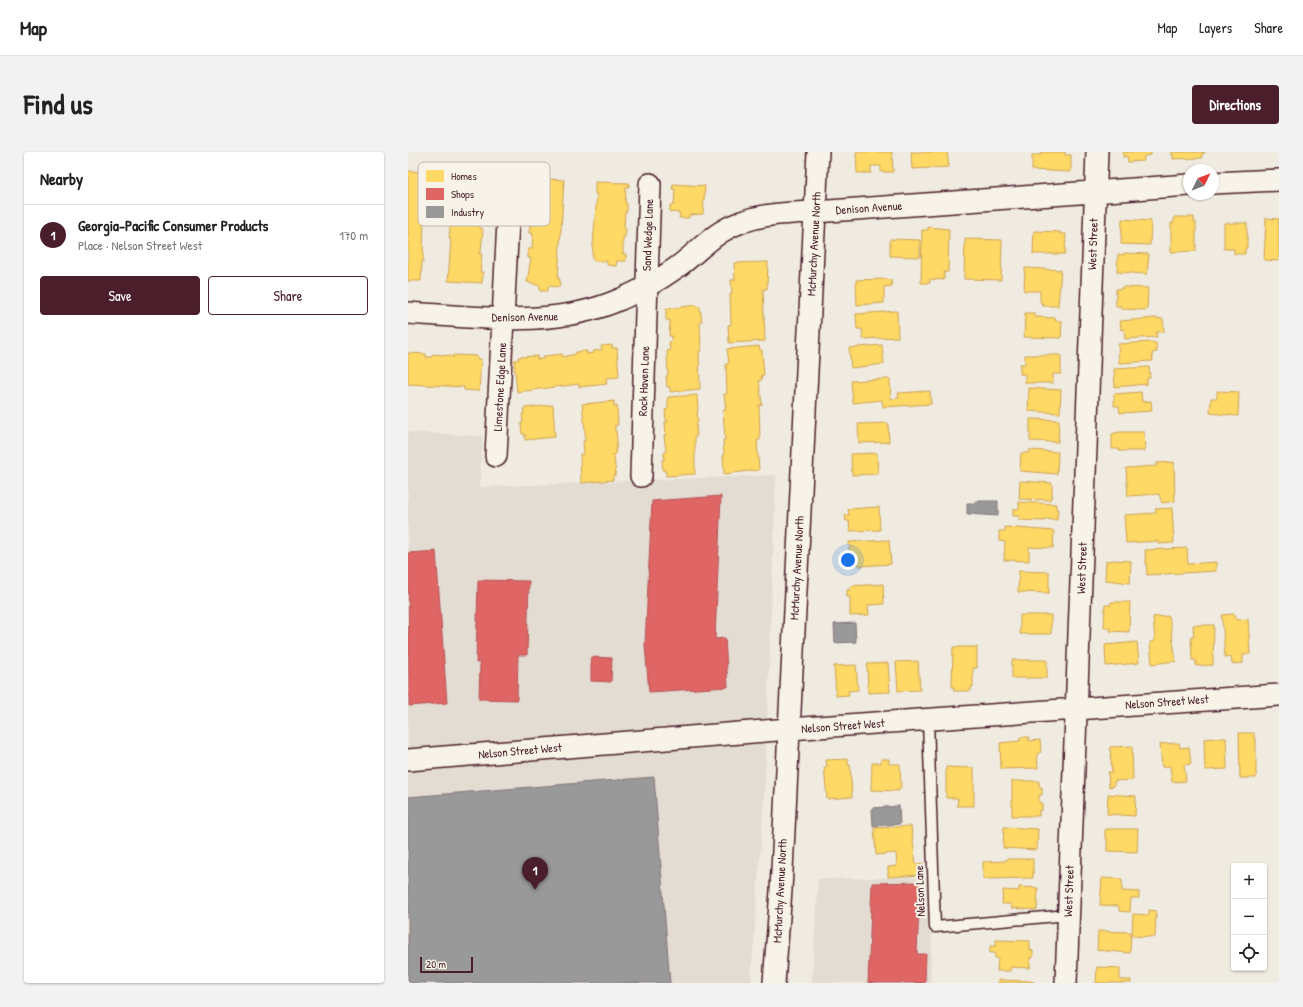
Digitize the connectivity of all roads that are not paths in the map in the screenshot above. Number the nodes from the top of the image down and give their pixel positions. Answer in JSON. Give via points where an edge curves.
{"nodes":[{"id":1,"x":818,"y":152,"type":"edge"},
{"id":2,"x":1097,"y":152,"type":"edge"},
{"id":3,"x":1279,"y":180,"type":"edge"},
{"id":4,"x":1219,"y":183,"type":"edge"},
{"id":5,"x":650,"y":184,"type":"dead end"},
{"id":6,"x":1183,"y":185,"type":"edge"},
{"id":7,"x":1095,"y":191,"type":"junction"},
{"id":8,"x":816,"y":212,"type":"junction"},
{"id":9,"x":508,"y":226,"type":"edge"},
{"id":10,"x":647,"y":286,"type":"junction"},
{"id":11,"x":408,"y":313,"type":"edge"},
{"id":12,"x":503,"y":318,"type":"junction"},
{"id":13,"x":496,"y":456,"type":"dead end"},
{"id":14,"x":641,"y":476,"type":"dead end"},
{"id":15,"x":1279,"y":695,"type":"edge"},
{"id":16,"x":1077,"y":708,"type":"junction"},
{"id":17,"x":928,"y":720,"type":"junction"},
{"id":18,"x":789,"y":729,"type":"junction"},
{"id":19,"x":408,"y":760,"type":"edge"},
{"id":20,"x":1068,"y":915,"type":"junction"},
{"id":21,"x":774,"y":983,"type":"edge"},
{"id":22,"x":1066,"y":983,"type":"edge"}],
"edges":[{"from":1,"to":8,"type":"street","name":"McMurchy Avenue North"},
{"from":2,"to":7,"type":"street","name":"West Street"},
{"from":3,"to":4,"type":"street"},
{"from":5,"to":10,"type":"street","name":"Sand Wedge Lane"},
{"from":6,"to":7,"type":"street","name":"Denison Avenue"},
{"from":7,"to":8,"type":"street","name":"Denison Avenue"},
{"from":7,"to":16,"type":"street","name":"West Street"},
{"from":8,"to":10,"type":"street","name":"Denison Avenue","via":[[777,213],[745,221],[722,231],[676,268]]},
{"from":8,"to":18,"type":"street","name":"McMurchy Avenue North"},
{"from":9,"to":12,"type":"street","name":"Limestone Edge Lane"},
{"from":10,"to":12,"type":"street","name":"Denison Avenue","via":[[620,300],[582,313],[547,319]]},
{"from":10,"to":14,"type":"street","name":"Rock Haven Lane"},
{"from":11,"to":12,"type":"street","name":"Denison Avenue"},
{"from":12,"to":13,"type":"street","name":"Limestone Edge Lane"},
{"from":15,"to":16,"type":"street","name":"Nelson Street West"},
{"from":16,"to":17,"type":"street","name":"Nelson Street West"},
{"from":16,"to":20,"type":"street","name":"West Street"},
{"from":17,"to":18,"type":"street","name":"Nelson Street West"},
{"from":17,"to":20,"type":"lane","name":"Nelson Lane","via":[[935,927]]},
{"from":18,"to":19,"type":"street","name":"Nelson Street West"},
{"from":18,"to":21,"type":"street","name":"McMurchy Avenue North"},
{"from":20,"to":22,"type":"street","name":"West Street"}]}
